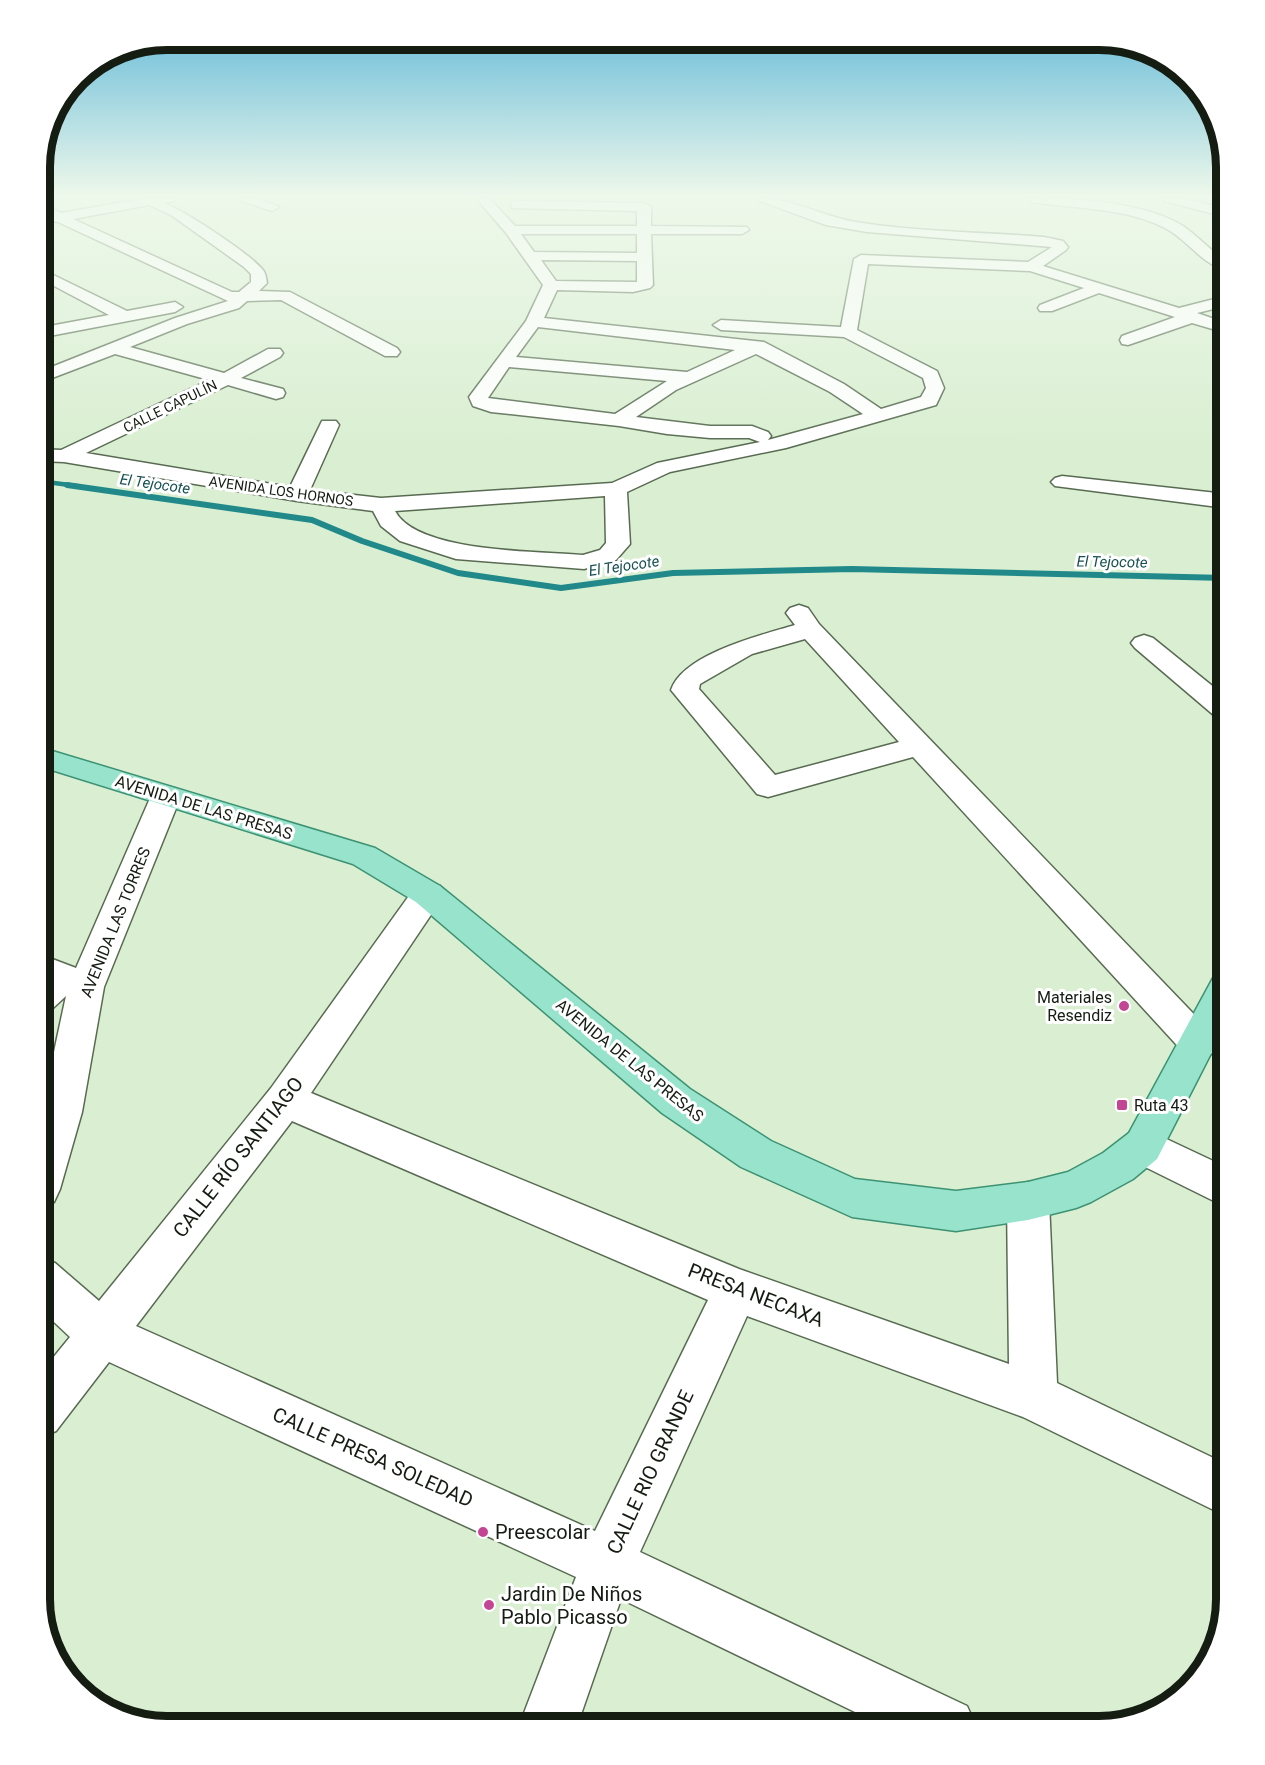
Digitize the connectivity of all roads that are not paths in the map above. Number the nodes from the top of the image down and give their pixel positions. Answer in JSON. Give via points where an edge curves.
{"nodes":[{"id":1,"x":202,"y":280,"type":"edge"},
{"id":2,"x":259,"y":280,"type":"edge"},
{"id":3,"x":548,"y":280,"type":"edge"},
{"id":4,"x":645,"y":280,"type":"edge"},
{"id":5,"x":857,"y":280,"type":"edge"},
{"id":6,"x":1074,"y":280,"type":"edge"},
{"id":7,"x":50,"y":281,"type":"edge"},
{"id":8,"x":551,"y":285,"type":"junction"},
{"id":9,"x":1099,"y":288,"type":"junction"},
{"id":10,"x":238,"y":296,"type":"junction"},
{"id":11,"x":1216,"y":304,"type":"edge"},
{"id":12,"x":1046,"y":308,"type":"dead end"},
{"id":13,"x":1185,"y":315,"type":"junction"},
{"id":14,"x":125,"y":317,"type":"junction"},
{"id":15,"x":536,"y":320,"type":"junction"},
{"id":16,"x":1216,"y":324,"type":"edge"},
{"id":17,"x":794,"y":327,"type":"junction"},
{"id":18,"x":50,"y":331,"type":"edge"},
{"id":19,"x":848,"y":332,"type":"junction"},
{"id":20,"x":1128,"y":340,"type":"dead end"},
{"id":21,"x":756,"y":347,"type":"junction"},
{"id":22,"x":113,"y":348,"type":"junction"},
{"id":23,"x":391,"y":352,"type":"dead end"},
{"id":24,"x":274,"y":353,"type":"dead end"},
{"id":25,"x":507,"y":362,"type":"junction"},
{"id":26,"x":50,"y":374,"type":"edge"},
{"id":27,"x":688,"y":377,"type":"junction"},
{"id":28,"x":224,"y":380,"type":"junction"},
{"id":29,"x":276,"y":393,"type":"dead end"},
{"id":30,"x":878,"y":415,"type":"junction"},
{"id":31,"x":619,"y":420,"type":"junction"},
{"id":32,"x":329,"y":424,"type":"dead end"},
{"id":33,"x":779,"y":444,"type":"junction"},
{"id":34,"x":50,"y":455,"type":"edge"},
{"id":35,"x":64,"y":456,"type":"junction"},
{"id":36,"x":1062,"y":482,"type":"dead end"},
{"id":37,"x":616,"y":489,"type":"junction"},
{"id":38,"x":297,"y":495,"type":"junction"},
{"id":39,"x":1216,"y":500,"type":"edge"},
{"id":40,"x":381,"y":505,"type":"junction"},
{"id":41,"x":1144,"y":643,"type":"dead end"},
{"id":42,"x":1216,"y":703,"type":"edge"},
{"id":43,"x":921,"y":745,"type":"junction"},
{"id":44,"x":50,"y":759,"type":"edge"},
{"id":45,"x":166,"y":796,"type":"junction"},
{"id":46,"x":428,"y":894,"type":"junction"},
{"id":47,"x":57,"y":982,"type":"edge"},
{"id":48,"x":1216,"y":1008,"type":"edge"},
{"id":49,"x":1198,"y":1043,"type":"junction"},
{"id":50,"x":285,"y":1100,"type":"junction"},
{"id":51,"x":1143,"y":1146,"type":"junction"},
{"id":52,"x":50,"y":1152,"type":"edge"},
{"id":53,"x":1216,"y":1183,"type":"edge"},
{"id":54,"x":1028,"y":1201,"type":"junction"},
{"id":55,"x":50,"y":1288,"type":"edge"},
{"id":56,"x":736,"y":1290,"type":"junction"},
{"id":57,"x":101,"y":1334,"type":"junction"},
{"id":58,"x":1034,"y":1397,"type":"junction"},
{"id":59,"x":50,"y":1400,"type":"edge"},
{"id":60,"x":1216,"y":1486,"type":"edge"},
{"id":61,"x":607,"y":1564,"type":"junction"},
{"id":62,"x":552,"y":1715,"type":"edge"},
{"id":63,"x":926,"y":1716,"type":"edge"}],
"edges":[{"from":1,"to":10,"type":"street"},
{"from":2,"to":10,"type":"street"},
{"from":3,"to":8,"type":"street"},
{"from":4,"to":8,"type":"street","via":[[645,285],[633,287]]},
{"from":5,"to":19,"type":"street"},
{"from":6,"to":9,"type":"street"},
{"from":7,"to":14,"type":"street"},
{"from":8,"to":15,"type":"street"},
{"from":9,"to":12,"type":"street"},
{"from":9,"to":13,"type":"street"},
{"from":10,"to":14,"type":"street"},
{"from":10,"to":22,"type":"street","via":[[233,305]]},
{"from":10,"to":23,"type":"street","via":[[284,295]]},
{"from":11,"to":13,"type":"street"},
{"from":13,"to":16,"type":"street"},
{"from":13,"to":20,"type":"street"},
{"from":14,"to":18,"type":"street"},
{"from":15,"to":17,"type":"street"},
{"from":15,"to":21,"type":"street"},
{"from":15,"to":25,"type":"street"},
{"from":17,"to":19,"type":"street"},
{"from":17,"to":21,"type":"street"},
{"from":19,"to":30,"type":"street","via":[[931,375],[935,388],[929,401]]},
{"from":21,"to":27,"type":"street"},
{"from":21,"to":30,"type":"street","via":[[837,388]]},
{"from":22,"to":26,"type":"street"},
{"from":22,"to":28,"type":"street"},
{"from":24,"to":28,"type":"street","name":"CALLE CAPULÍN"},
{"from":25,"to":27,"type":"street"},
{"from":25,"to":31,"type":"street","via":[[478,398],[483,405]]},
{"from":27,"to":31,"type":"street"},
{"from":28,"to":29,"type":"street"},
{"from":28,"to":35,"type":"street","name":"CALLE CAPULÍN"},
{"from":30,"to":33,"type":"street"},
{"from":31,"to":33,"type":"street","via":[[700,431],[752,432]]},
{"from":32,"to":38,"type":"street"},
{"from":33,"to":37,"type":"street","via":[[664,467]]},
{"from":34,"to":35,"type":"street","name":"AVENIDA LOS HORNOS"},
{"from":35,"to":38,"type":"street","name":"AVENIDA LOS HORNOS"},
{"from":36,"to":39,"type":"street"},
{"from":37,"to":40,"type":"street","name":"AVENIDA LOS HORNOS"},
{"from":37,"to":40,"type":"street","via":[[618,544],[608,555],[584,562],[456,552],[408,536],[389,521]]},
{"from":38,"to":40,"type":"street","name":"AVENIDA LOS HORNOS"},
{"from":41,"to":42,"type":"street"},
{"from":43,"to":43,"type":"street","via":[[805,621],[744,648],[688,680],[686,690],[768,787]]},
{"from":43,"to":49,"type":"street"},
{"from":44,"to":45,"type":"main road","name":"AVENIDA DE LAS PRESAS"},
{"from":45,"to":46,"type":"main road","name":"AVENIDA DE LAS PRESAS","via":[[364,856]]},
{"from":45,"to":47,"type":"street","name":"AVENIDA LAS TORRES"},
{"from":46,"to":50,"type":"street","name":"CALLE RÍO SANTIAGO"},
{"from":46,"to":54,"type":"main road","name":"AVENIDA DE LAS PRESAS","via":[[676,1101],[756,1154],[852,1198],[956,1211]]},
{"from":47,"to":52,"type":"street","name":"AVENIDA LAS TORRES","via":[[62,1112]]},
{"from":48,"to":49,"type":"main road","name":"AVENIDA DE LAS PRESAS"},
{"from":49,"to":51,"type":"main road","name":"AVENIDA DE LAS PRESAS"},
{"from":50,"to":56,"type":"street","name":"PRESA NECAXA"},
{"from":50,"to":57,"type":"street","name":"CALLE RÍO SANTIAGO"},
{"from":51,"to":53,"type":"street"},
{"from":51,"to":54,"type":"main road","name":"AVENIDA DE LAS PRESAS","via":[[1076,1190]]},
{"from":54,"to":58,"type":"street"},
{"from":55,"to":57,"type":"street","name":"CALLE PRESA SOLEDAD"},
{"from":56,"to":58,"type":"street","name":"PRESA NECAXA"},
{"from":56,"to":61,"type":"street","name":"CALLE RIO GRANDE"},
{"from":57,"to":59,"type":"street","name":"CALLE RÍO SANTIAGO"},
{"from":57,"to":61,"type":"street","name":"CALLE PRESA SOLEDAD"},
{"from":58,"to":60,"type":"street","name":"PRESA NECAXA"},
{"from":61,"to":62,"type":"street","name":"CALLE RIO GRANDE"},
{"from":61,"to":63,"type":"street","name":"CALLE PRESA SOLEDAD"}]}
